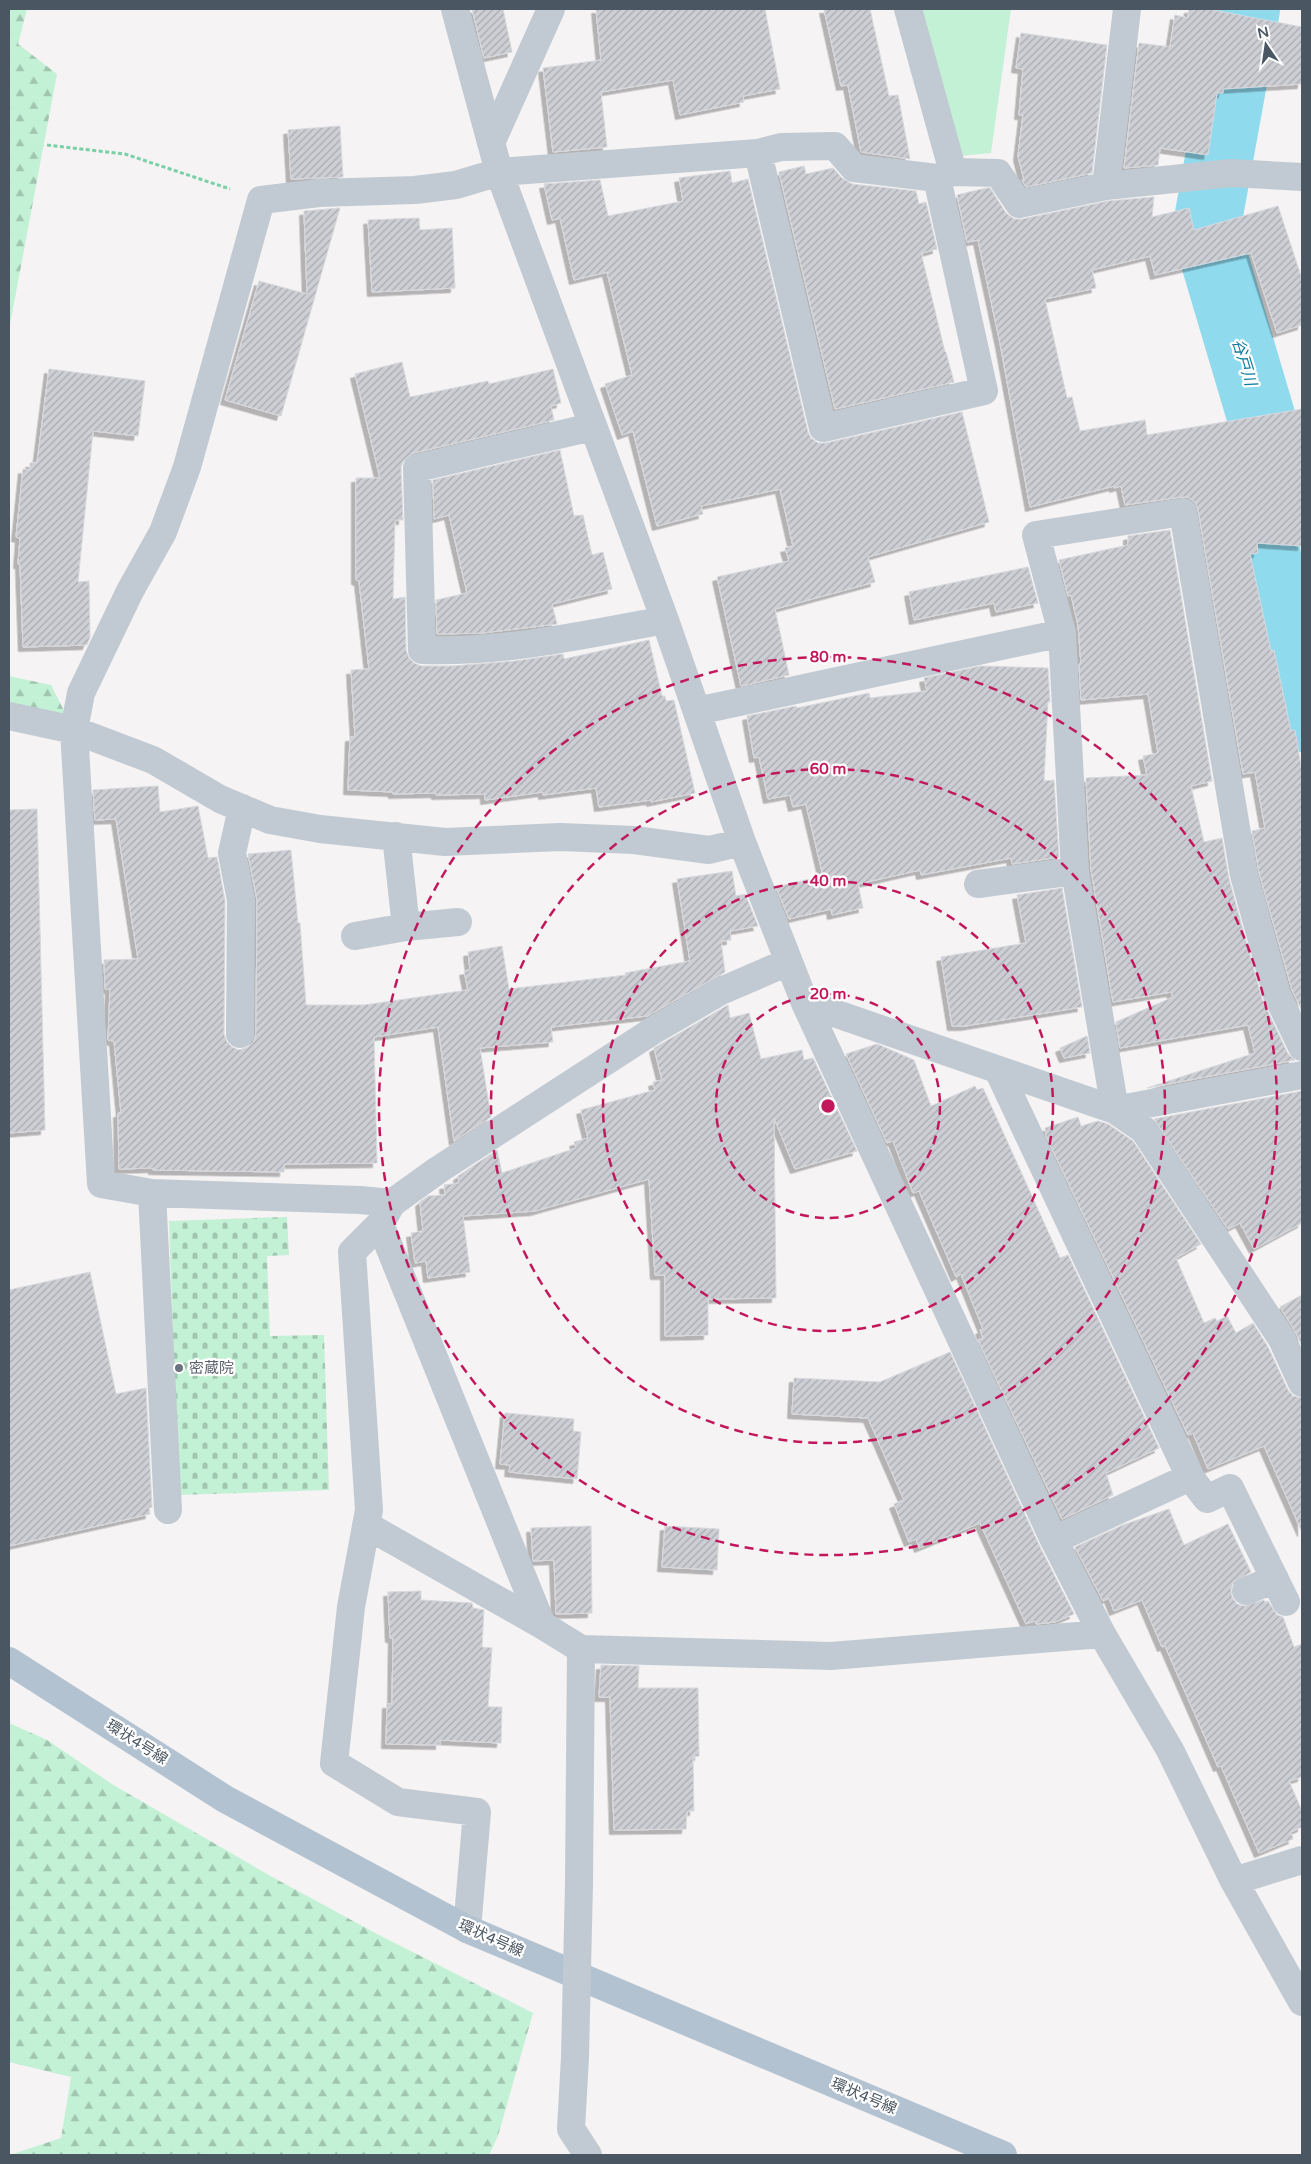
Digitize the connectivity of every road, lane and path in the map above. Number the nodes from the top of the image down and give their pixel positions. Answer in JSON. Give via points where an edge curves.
{"nodes":[{"id":1,"x":455,"y":9,"type":"edge"},
{"id":2,"x":551,"y":9,"type":"edge"},
{"id":3,"x":908,"y":9,"type":"edge"},
{"id":4,"x":1127,"y":9,"type":"edge"},
{"id":5,"x":492,"y":143,"type":"junction"},
{"id":6,"x":48,"y":145,"type":"dead end"},
{"id":7,"x":758,"y":153,"type":"junction"},
{"id":8,"x":499,"y":172,"type":"junction"},
{"id":9,"x":945,"y":175,"type":"junction"},
{"id":10,"x":1302,"y":177,"type":"edge"},
{"id":11,"x":1106,"y":186,"type":"junction"},
{"id":12,"x":261,"y":200,"type":"junction"},
{"id":13,"x":592,"y":428,"type":"junction"},
{"id":14,"x":665,"y":620,"type":"junction"},
{"id":15,"x":1062,"y":633,"type":"junction"},
{"id":16,"x":697,"y":711,"type":"junction"},
{"id":17,"x":9,"y":716,"type":"edge"},
{"id":18,"x":74,"y":730,"type":"junction"},
{"id":19,"x":242,"y":808,"type":"junction"},
{"id":20,"x":396,"y":836,"type":"junction"},
{"id":21,"x":742,"y":842,"type":"junction"},
{"id":22,"x":1075,"y":871,"type":"junction"},
{"id":23,"x":978,"y":884,"type":"dead end"},
{"id":24,"x":458,"y":922,"type":"dead end"},
{"id":25,"x":406,"y":927,"type":"junction"},
{"id":26,"x":355,"y":936,"type":"dead end"},
{"id":27,"x":788,"y":962,"type":"junction"},
{"id":28,"x":805,"y":1003,"type":"junction"},
{"id":29,"x":240,"y":1034,"type":"dead end"},
{"id":30,"x":1302,"y":1047,"type":"edge"},
{"id":31,"x":998,"y":1070,"type":"junction"},
{"id":32,"x":1302,"y":1075,"type":"edge"},
{"id":33,"x":1116,"y":1110,"type":"junction"},
{"id":34,"x":152,"y":1192,"type":"junction"},
{"id":35,"x":386,"y":1214,"type":"junction"},
{"id":36,"x":1302,"y":1383,"type":"edge"},
{"id":37,"x":1190,"y":1478,"type":"junction"},
{"id":38,"x":168,"y":1510,"type":"dead end"},
{"id":39,"x":366,"y":1525,"type":"junction"},
{"id":40,"x":1054,"y":1540,"type":"junction"},
{"id":41,"x":1246,"y":1591,"type":"dead end"},
{"id":42,"x":542,"y":1625,"type":"junction"},
{"id":43,"x":1102,"y":1634,"type":"junction"},
{"id":44,"x":581,"y":1649,"type":"junction"},
{"id":45,"x":9,"y":1661,"type":"edge"},
{"id":46,"x":1302,"y":1860,"type":"edge"},
{"id":47,"x":1234,"y":1881,"type":"junction"},
{"id":48,"x":467,"y":1929,"type":"junction"},
{"id":49,"x":1302,"y":2002,"type":"edge"},
{"id":50,"x":588,"y":2155,"type":"edge"},
{"id":51,"x":1003,"y":2155,"type":"edge"}],
"edges":[{"from":1,"to":5,"type":"street"},
{"from":2,"to":5,"type":"street"},
{"from":3,"to":9,"type":"street"},
{"from":4,"to":11,"type":"street"},
{"from":5,"to":8,"type":"street"},
{"from":6,"to":12,"type":"path","via":[[125,154]]},
{"from":7,"to":8,"type":"street"},
{"from":7,"to":9,"type":"street","via":[[781,147],[835,146],[854,168]]},
{"from":7,"to":9,"type":"street","via":[[823,428],[984,391]]},
{"from":8,"to":12,"type":"street","via":[[456,185],[415,190],[319,193]]},
{"from":8,"to":13,"type":"street"},
{"from":9,"to":11,"type":"street","via":[[998,173],[1019,204]]},
{"from":10,"to":11,"type":"street","via":[[1231,173]]},
{"from":12,"to":18,"type":"street","via":[[187,467],[163,532],[130,591],[81,693]]},
{"from":13,"to":14,"type":"street"},
{"from":13,"to":14,"type":"street","via":[[417,468],[422,650],[460,652],[563,639]]},
{"from":14,"to":16,"type":"street"},
{"from":15,"to":16,"type":"street"},
{"from":15,"to":22,"type":"street"},
{"from":15,"to":30,"type":"street","via":[[1036,535],[1183,512],[1244,875],[1277,995]]},
{"from":16,"to":21,"type":"street"},
{"from":17,"to":18,"type":"street"},
{"from":18,"to":19,"type":"street","via":[[153,760],[220,799]]},
{"from":18,"to":34,"type":"street","via":[[100,1184]]},
{"from":19,"to":20,"type":"street","via":[[270,820],[320,829]]},
{"from":19,"to":29,"type":"street","via":[[232,853],[241,900]]},
{"from":20,"to":21,"type":"street","via":[[445,842],[560,837],[634,840],[710,850]]},
{"from":20,"to":25,"type":"street"},
{"from":21,"to":27,"type":"street"},
{"from":22,"to":23,"type":"street"},
{"from":22,"to":33,"type":"street"},
{"from":24,"to":25,"type":"street"},
{"from":25,"to":26,"type":"street"},
{"from":27,"to":28,"type":"street"},
{"from":27,"to":35,"type":"street","via":[[721,991],[654,1030],[438,1170]]},
{"from":28,"to":31,"type":"street"},
{"from":28,"to":40,"type":"street"},
{"from":31,"to":33,"type":"street"},
{"from":31,"to":37,"type":"street"},
{"from":32,"to":33,"type":"street"},
{"from":33,"to":36,"type":"street","via":[[1144,1130],[1282,1340]]},
{"from":34,"to":35,"type":"street","via":[[360,1200]]},
{"from":34,"to":38,"type":"street"},
{"from":35,"to":39,"type":"street","via":[[352,1252],[369,1510]]},
{"from":35,"to":42,"type":"street"},
{"from":37,"to":40,"type":"street"},
{"from":37,"to":41,"type":"street","via":[[1207,1499],[1230,1488],[1281,1590]]},
{"from":39,"to":42,"type":"street"},
{"from":39,"to":48,"type":"street","via":[[351,1607],[334,1763],[398,1802],[477,1812]]},
{"from":40,"to":43,"type":"street"},
{"from":42,"to":44,"type":"street"},
{"from":43,"to":44,"type":"street","via":[[831,1656]]},
{"from":43,"to":47,"type":"street","via":[[1170,1750]]},
{"from":44,"to":50,"type":"street","bridge":true,"via":[[579,1883],[571,2129]]},
{"from":45,"to":48,"type":"main road","name":"環状4号線","via":[[225,1799]]},
{"from":46,"to":47,"type":"street"},
{"from":47,"to":49,"type":"street"},
{"from":48,"to":51,"type":"main road","name":"環状4号線"}]}
